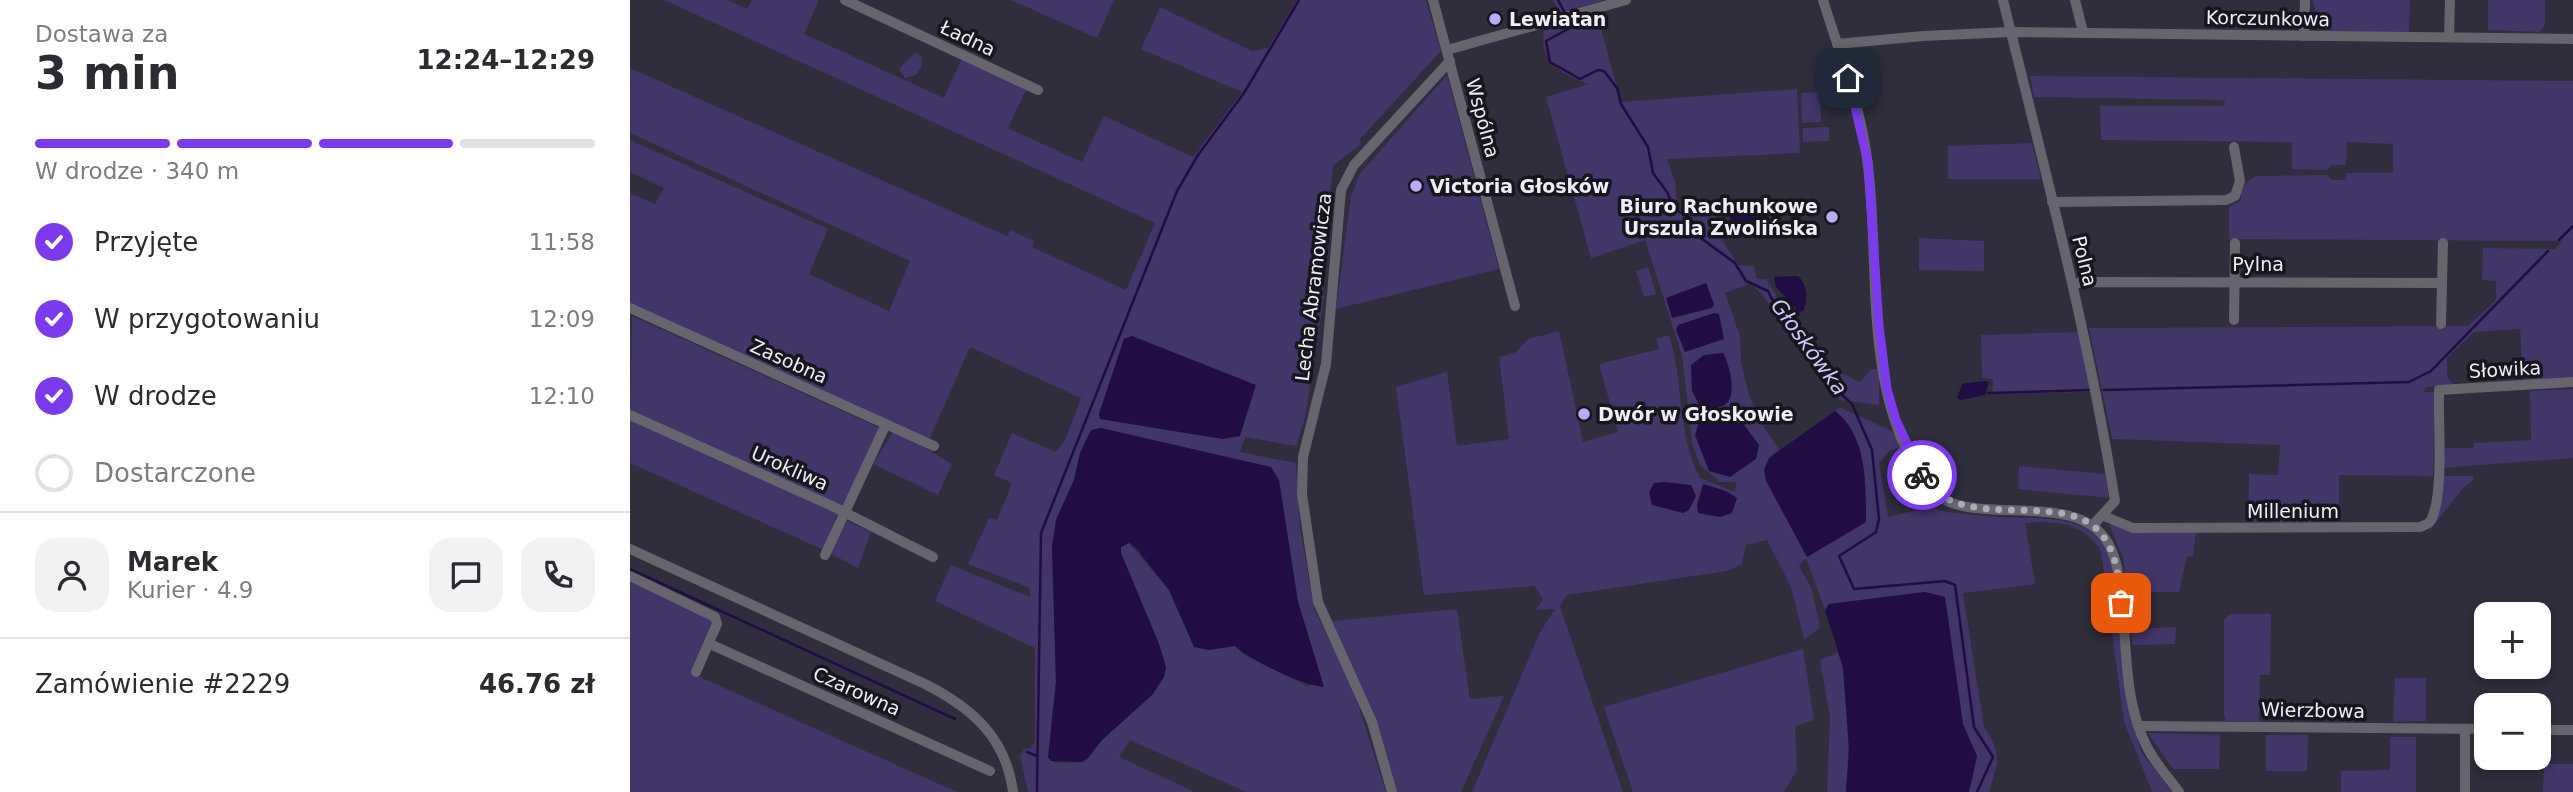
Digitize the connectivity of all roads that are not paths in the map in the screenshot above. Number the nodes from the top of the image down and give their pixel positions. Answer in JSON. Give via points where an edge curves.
{"nodes":[{"id":1,"x":845,"y":0,"type":"edge"},
{"id":2,"x":1433,"y":0,"type":"edge"},
{"id":3,"x":1626,"y":0,"type":"edge"},
{"id":4,"x":1823,"y":0,"type":"edge"},
{"id":5,"x":2003,"y":0,"type":"edge"},
{"id":6,"x":2075,"y":0,"type":"edge"},
{"id":7,"x":2305,"y":0,"type":"edge"},
{"id":8,"x":2449,"y":0,"type":"edge"},
{"id":9,"x":2011,"y":32,"type":"junction"},
{"id":10,"x":2083,"y":32,"type":"junction"},
{"id":11,"x":2304,"y":36,"type":"junction"},
{"id":12,"x":2449,"y":37,"type":"junction"},
{"id":13,"x":2573,"y":39,"type":"edge"},
{"id":14,"x":1837,"y":44,"type":"junction"},
{"id":15,"x":1448,"y":56,"type":"junction"},
{"id":16,"x":1038,"y":90,"type":"dead end"},
{"id":17,"x":2234,"y":147,"type":"dead end"},
{"id":18,"x":2052,"y":202,"type":"junction"},
{"id":19,"x":2235,"y":243,"type":"dead end"},
{"id":20,"x":2444,"y":243,"type":"dead end"},
{"id":21,"x":2234,"y":282,"type":"junction"},
{"id":22,"x":2442,"y":284,"type":"junction"},
{"id":23,"x":2073,"y":285,"type":"junction"},
{"id":24,"x":1515,"y":306,"type":"dead end"},
{"id":25,"x":630,"y":308,"type":"edge"},
{"id":26,"x":2234,"y":320,"type":"dead end"},
{"id":27,"x":2441,"y":324,"type":"dead end"},
{"id":28,"x":2573,"y":382,"type":"edge"},
{"id":29,"x":630,"y":415,"type":"edge"},
{"id":30,"x":886,"y":424,"type":"junction"},
{"id":31,"x":934,"y":446,"type":"dead end"},
{"id":32,"x":2438,"y":470,"type":"joint"},
{"id":33,"x":843,"y":514,"type":"junction"},
{"id":34,"x":2104,"y":516,"type":"junction"},
{"id":35,"x":2093,"y":525,"type":"junction"},
{"id":36,"x":630,"y":549,"type":"edge"},
{"id":37,"x":825,"y":555,"type":"dead end"},
{"id":38,"x":933,"y":557,"type":"dead end"},
{"id":39,"x":630,"y":576,"type":"edge"},
{"id":40,"x":709,"y":644,"type":"junction"},
{"id":41,"x":696,"y":672,"type":"dead end"},
{"id":42,"x":2138,"y":726,"type":"junction"},
{"id":43,"x":2465,"y":729,"type":"junction"},
{"id":44,"x":2474,"y":729,"type":"edge"},
{"id":45,"x":2551,"y":730,"type":"edge"},
{"id":46,"x":2573,"y":730,"type":"edge"},
{"id":47,"x":990,"y":771,"type":"dead end"},
{"id":48,"x":1013,"y":792,"type":"edge"},
{"id":49,"x":1392,"y":792,"type":"edge"},
{"id":50,"x":2179,"y":792,"type":"edge"},
{"id":51,"x":2465,"y":792,"type":"edge"}],
"edges":[{"from":1,"to":16,"type":"street","name":"Ładna"},
{"from":2,"to":15,"type":"street","name":"Wspólna"},
{"from":3,"to":15,"type":"street"},
{"from":4,"to":14,"type":"street"},
{"from":5,"to":9,"type":"street","name":"Polna"},
{"from":6,"to":10,"type":"street"},
{"from":7,"to":11,"type":"street"},
{"from":8,"to":12,"type":"street"},
{"from":9,"to":10,"type":"street","name":"Korczunkowa"},
{"from":9,"to":14,"type":"street","name":"Korczunkowa"},
{"from":9,"to":18,"type":"street","name":"Polna"},
{"from":10,"to":11,"type":"street","name":"Korczunkowa"},
{"from":11,"to":12,"type":"street","name":"Korczunkowa"},
{"from":12,"to":13,"type":"street","name":"Korczunkowa"},
{"from":14,"to":35,"type":"street","via":[[1868,162],[1887,389],[1920,473],[1934,492],[1951,503],[2067,516]]},
{"from":15,"to":24,"type":"street","name":"Wspólna"},
{"from":15,"to":49,"type":"street","name":"Lecha Abramowicza","via":[[1347,175],[1338,210],[1326,364],[1303,457],[1302,494],[1318,603],[1372,722]]},
{"from":17,"to":18,"type":"street","via":[[2240,181],[2235,196],[2221,201]]},
{"from":18,"to":23,"type":"street","name":"Polna"},
{"from":19,"to":21,"type":"street"},
{"from":20,"to":22,"type":"street"},
{"from":21,"to":22,"type":"street","name":"Pylna"},
{"from":21,"to":23,"type":"street","name":"Pylna"},
{"from":21,"to":26,"type":"street"},
{"from":22,"to":27,"type":"street"},
{"from":23,"to":34,"type":"street","name":"Polna","via":[[2115,501]]},
{"from":25,"to":30,"type":"street","name":"Zasobna"},
{"from":28,"to":32,"type":"street","name":"Słowika","via":[[2439,390]]},
{"from":29,"to":33,"type":"street","name":"Urokliwa"},
{"from":30,"to":31,"type":"street","name":"Zasobna"},
{"from":30,"to":33,"type":"street"},
{"from":32,"to":34,"type":"street","name":"Millenium","via":[[2431,521],[2408,529],[2133,528]]},
{"from":33,"to":37,"type":"street"},
{"from":33,"to":38,"type":"street","name":"Urokliwa"},
{"from":34,"to":35,"type":"street"},
{"from":35,"to":42,"type":"street","via":[[2108,542],[2116,566]]},
{"from":36,"to":48,"type":"street","via":[[964,705],[998,743]]},
{"from":39,"to":40,"type":"street","via":[[713,614],[717,624]]},
{"from":40,"to":41,"type":"street"},
{"from":40,"to":47,"type":"street","name":"Czarowna"},
{"from":42,"to":43,"type":"street","name":"Wierzbowa"},
{"from":42,"to":50,"type":"street","via":[[2148,750]]},
{"from":43,"to":44,"type":"street","name":"Wierzbowa"},
{"from":43,"to":51,"type":"street"},
{"from":45,"to":46,"type":"street"}]}
